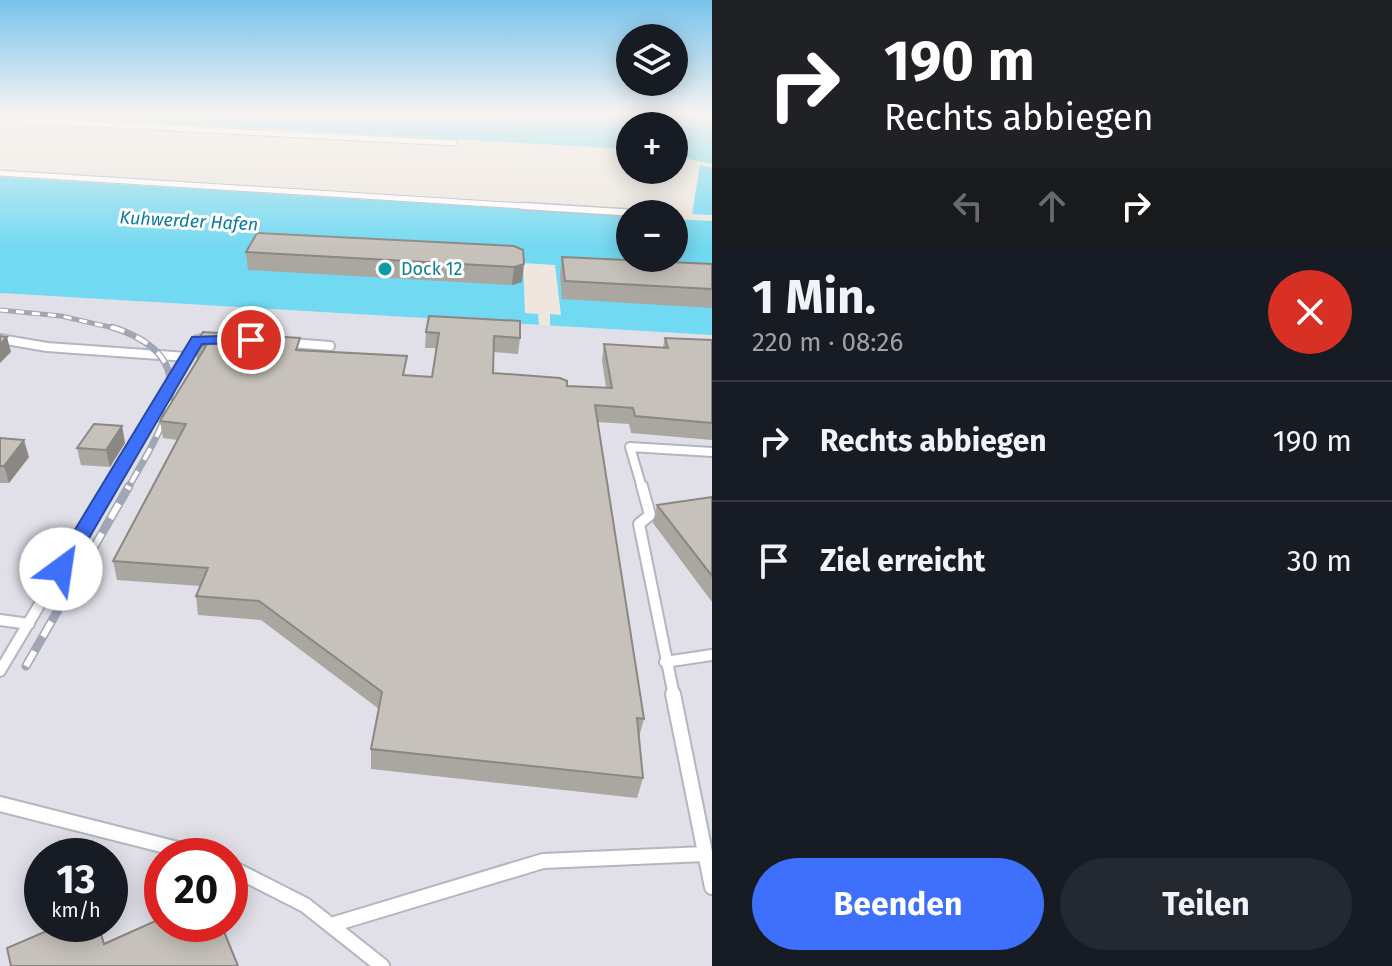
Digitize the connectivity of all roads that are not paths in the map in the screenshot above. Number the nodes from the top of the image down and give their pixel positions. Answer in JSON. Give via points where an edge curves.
{"nodes":[{"id":1,"x":0,"y":173,"type":"edge"},
{"id":2,"x":616,"y":212,"type":"edge"},
{"id":3,"x":216,"y":338,"type":"edge"},
{"id":4,"x":0,"y":339,"type":"edge"},
{"id":5,"x":285,"y":342,"type":"edge"},
{"id":6,"x":330,"y":346,"type":"dead end"},
{"id":7,"x":187,"y":357,"type":"junction"},
{"id":8,"x":712,"y":452,"type":"edge"},
{"id":9,"x":0,"y":620,"type":"edge"},
{"id":10,"x":29,"y":624,"type":"junction"},
{"id":11,"x":712,"y":655,"type":"edge"},
{"id":12,"x":665,"y":662,"type":"junction"},
{"id":13,"x":0,"y":671,"type":"edge"},
{"id":14,"x":0,"y":804,"type":"edge"},
{"id":15,"x":144,"y":841,"type":"edge"},
{"id":16,"x":705,"y":854,"type":"junction"},
{"id":17,"x":248,"y":876,"type":"edge"},
{"id":18,"x":712,"y":887,"type":"edge"},
{"id":19,"x":331,"y":925,"type":"junction"},
{"id":20,"x":382,"y":966,"type":"edge"}],
"edges":[{"from":1,"to":2,"type":"lane"},
{"from":3,"to":7,"type":"lane","via":[[197,340]]},
{"from":4,"to":7,"type":"lane"},
{"from":5,"to":6,"type":"lane"},
{"from":7,"to":10,"type":"lane"},
{"from":8,"to":12,"type":"lane","via":[[630,447],[653,507],[639,524]]},
{"from":9,"to":10,"type":"lane"},
{"from":10,"to":13,"type":"lane"},
{"from":11,"to":12,"type":"lane"},
{"from":12,"to":16,"type":"lane"},
{"from":14,"to":15,"type":"lane"},
{"from":16,"to":18,"type":"lane"},
{"from":16,"to":19,"type":"lane","via":[[543,861]]},
{"from":17,"to":19,"type":"lane","via":[[305,905]]},
{"from":19,"to":20,"type":"lane"}]}
